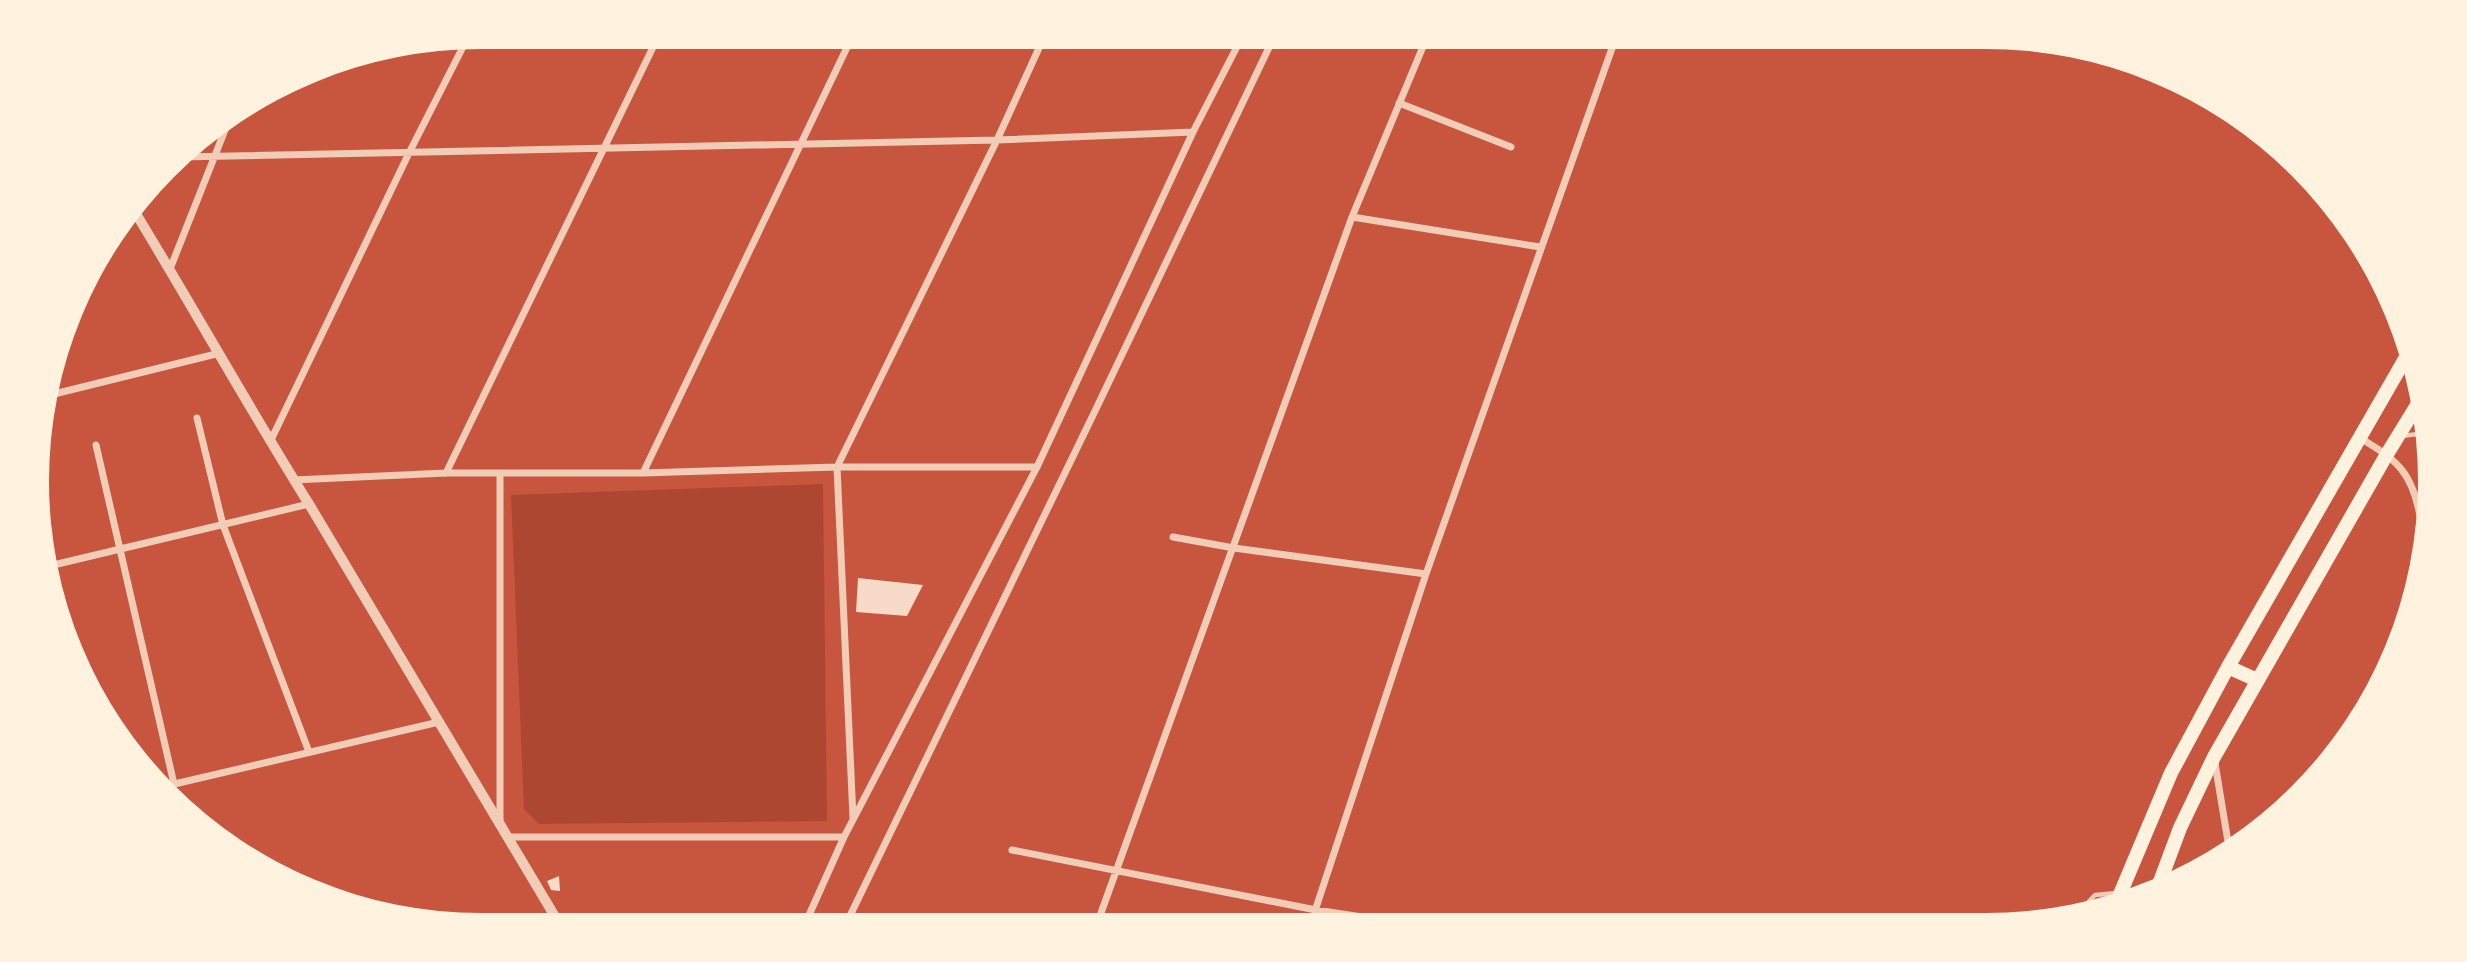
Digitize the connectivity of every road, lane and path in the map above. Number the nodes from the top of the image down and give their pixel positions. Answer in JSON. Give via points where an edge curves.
{"nodes":[{"id":1,"x":652,"y":49,"type":"edge"},
{"id":2,"x":846,"y":49,"type":"edge"},
{"id":3,"x":1039,"y":49,"type":"edge"},
{"id":4,"x":1236,"y":49,"type":"edge"},
{"id":5,"x":1268,"y":49,"type":"edge"},
{"id":6,"x":1422,"y":49,"type":"edge"},
{"id":7,"x":1612,"y":49,"type":"edge"},
{"id":8,"x":462,"y":50,"type":"edge"},
{"id":9,"x":1399,"y":103,"type":"junction"},
{"id":10,"x":1193,"y":132,"type":"junction"},
{"id":11,"x":223,"y":134,"type":"edge"},
{"id":12,"x":997,"y":140,"type":"junction"},
{"id":13,"x":800,"y":144,"type":"junction"},
{"id":14,"x":1511,"y":147,"type":"dead end"},
{"id":15,"x":604,"y":148,"type":"junction"},
{"id":16,"x":409,"y":153,"type":"junction"},
{"id":17,"x":195,"y":157,"type":"edge"},
{"id":18,"x":214,"y":157,"type":"junction"},
{"id":19,"x":1352,"y":217,"type":"junction"},
{"id":20,"x":138,"y":218,"type":"edge"},
{"id":21,"x":1540,"y":247,"type":"junction"},
{"id":22,"x":170,"y":269,"type":"junction"},
{"id":23,"x":220,"y":353,"type":"junction"},
{"id":24,"x":2402,"y":365,"type":"edge"},
{"id":25,"x":58,"y":393,"type":"edge"},
{"id":26,"x":2412,"y":413,"type":"edge"},
{"id":27,"x":197,"y":418,"type":"dead end"},
{"id":28,"x":2415,"y":435,"type":"edge"},
{"id":29,"x":2398,"y":437,"type":"junction"},
{"id":30,"x":2360,"y":439,"type":"junction"},
{"id":31,"x":269,"y":443,"type":"junction"},
{"id":32,"x":96,"y":445,"type":"dead end"},
{"id":33,"x":2387,"y":454,"type":"junction"},
{"id":34,"x":837,"y":467,"type":"junction"},
{"id":35,"x":1037,"y":467,"type":"junction"},
{"id":36,"x":643,"y":472,"type":"junction"},
{"id":37,"x":446,"y":473,"type":"junction"},
{"id":38,"x":500,"y":474,"type":"junction"},
{"id":39,"x":293,"y":480,"type":"junction"},
{"id":40,"x":2417,"y":499,"type":"edge"},
{"id":41,"x":309,"y":504,"type":"junction"},
{"id":42,"x":223,"y":525,"type":"junction"},
{"id":43,"x":1173,"y":537,"type":"dead end"},
{"id":44,"x":1234,"y":548,"type":"junction"},
{"id":45,"x":119,"y":550,"type":"junction"},
{"id":46,"x":57,"y":564,"type":"edge"},
{"id":47,"x":1426,"y":574,"type":"junction"},
{"id":48,"x":2228,"y":667,"type":"junction"},
{"id":49,"x":2257,"y":680,"type":"junction"},
{"id":50,"x":439,"y":722,"type":"junction"},
{"id":51,"x":309,"y":752,"type":"junction"},
{"id":52,"x":2214,"y":757,"type":"junction"},
{"id":53,"x":169,"y":779,"type":"edge"},
{"id":54,"x":174,"y":784,"type":"edge"},
{"id":55,"x":853,"y":820,"type":"junction"},
{"id":56,"x":500,"y":825,"type":"junction"},
{"id":57,"x":507,"y":836,"type":"junction"},
{"id":58,"x":844,"y":837,"type":"junction"},
{"id":59,"x":2228,"y":839,"type":"edge"},
{"id":60,"x":1012,"y":850,"type":"dead end"},
{"id":61,"x":1115,"y":870,"type":"junction"},
{"id":62,"x":2163,"y":875,"type":"edge"},
{"id":63,"x":2122,"y":891,"type":"edge"},
{"id":64,"x":2107,"y":895,"type":"edge"},
{"id":65,"x":2090,"y":900,"type":"edge"},
{"id":66,"x":1316,"y":910,"type":"junction"},
{"id":67,"x":553,"y":913,"type":"edge"},
{"id":68,"x":810,"y":913,"type":"edge"},
{"id":69,"x":851,"y":913,"type":"edge"},
{"id":70,"x":1101,"y":913,"type":"edge"},
{"id":71,"x":1315,"y":913,"type":"edge"},
{"id":72,"x":1336,"y":913,"type":"edge"}],
"edges":[{"from":1,"to":15,"type":"street"},
{"from":2,"to":13,"type":"street"},
{"from":3,"to":12,"type":"street"},
{"from":4,"to":10,"type":"street"},
{"from":5,"to":69,"type":"street"},
{"from":6,"to":9,"type":"street"},
{"from":7,"to":21,"type":"street"},
{"from":8,"to":16,"type":"street"},
{"from":9,"to":14,"type":"street"},
{"from":9,"to":19,"type":"street"},
{"from":10,"to":12,"type":"street"},
{"from":10,"to":35,"type":"street"},
{"from":11,"to":18,"type":"street"},
{"from":12,"to":13,"type":"street"},
{"from":12,"to":34,"type":"street"},
{"from":13,"to":15,"type":"street"},
{"from":13,"to":36,"type":"street"},
{"from":15,"to":16,"type":"street"},
{"from":15,"to":37,"type":"street"},
{"from":16,"to":18,"type":"street"},
{"from":16,"to":31,"type":"street"},
{"from":17,"to":18,"type":"street"},
{"from":18,"to":22,"type":"street"},
{"from":19,"to":21,"type":"street"},
{"from":19,"to":44,"type":"street"},
{"from":20,"to":22,"type":"street"},
{"from":21,"to":47,"type":"street"},
{"from":22,"to":23,"type":"street"},
{"from":23,"to":25,"type":"street"},
{"from":23,"to":31,"type":"street"},
{"from":24,"to":30,"type":"main road"},
{"from":26,"to":29,"type":"main road"},
{"from":27,"to":42,"type":"street"},
{"from":28,"to":29,"type":"lane"},
{"from":29,"to":33,"type":"main road"},
{"from":30,"to":33,"type":"street"},
{"from":30,"to":48,"type":"main road"},
{"from":31,"to":39,"type":"street"},
{"from":32,"to":45,"type":"street"},
{"from":33,"to":40,"type":"street","via":[[2402,468]]},
{"from":33,"to":49,"type":"main road"},
{"from":34,"to":35,"type":"street"},
{"from":34,"to":36,"type":"street"},
{"from":34,"to":55,"type":"street"},
{"from":35,"to":55,"type":"street"},
{"from":36,"to":38,"type":"street"},
{"from":37,"to":38,"type":"street"},
{"from":37,"to":39,"type":"street"},
{"from":38,"to":56,"type":"street"},
{"from":39,"to":41,"type":"street"},
{"from":41,"to":42,"type":"street"},
{"from":41,"to":50,"type":"street"},
{"from":42,"to":45,"type":"street"},
{"from":42,"to":51,"type":"street"},
{"from":43,"to":44,"type":"street"},
{"from":44,"to":47,"type":"street"},
{"from":44,"to":61,"type":"street"},
{"from":45,"to":46,"type":"street"},
{"from":45,"to":53,"type":"street"},
{"from":47,"to":66,"type":"street"},
{"from":48,"to":49,"type":"main road"},
{"from":48,"to":63,"type":"main road","via":[[2171,773]]},
{"from":49,"to":52,"type":"main road"},
{"from":50,"to":51,"type":"street"},
{"from":50,"to":56,"type":"street"},
{"from":51,"to":54,"type":"street"},
{"from":52,"to":59,"type":"street"},
{"from":52,"to":62,"type":"main road"},
{"from":55,"to":58,"type":"street"},
{"from":56,"to":57,"type":"street"},
{"from":57,"to":58,"type":"street"},
{"from":57,"to":67,"type":"street"},
{"from":58,"to":68,"type":"street"},
{"from":60,"to":61,"type":"street"},
{"from":61,"to":66,"type":"street"},
{"from":61,"to":70,"type":"street"},
{"from":64,"to":65,"type":"lane","via":[[2095,895]]},
{"from":66,"to":71,"type":"street"},
{"from":66,"to":72,"type":"street"}]}
